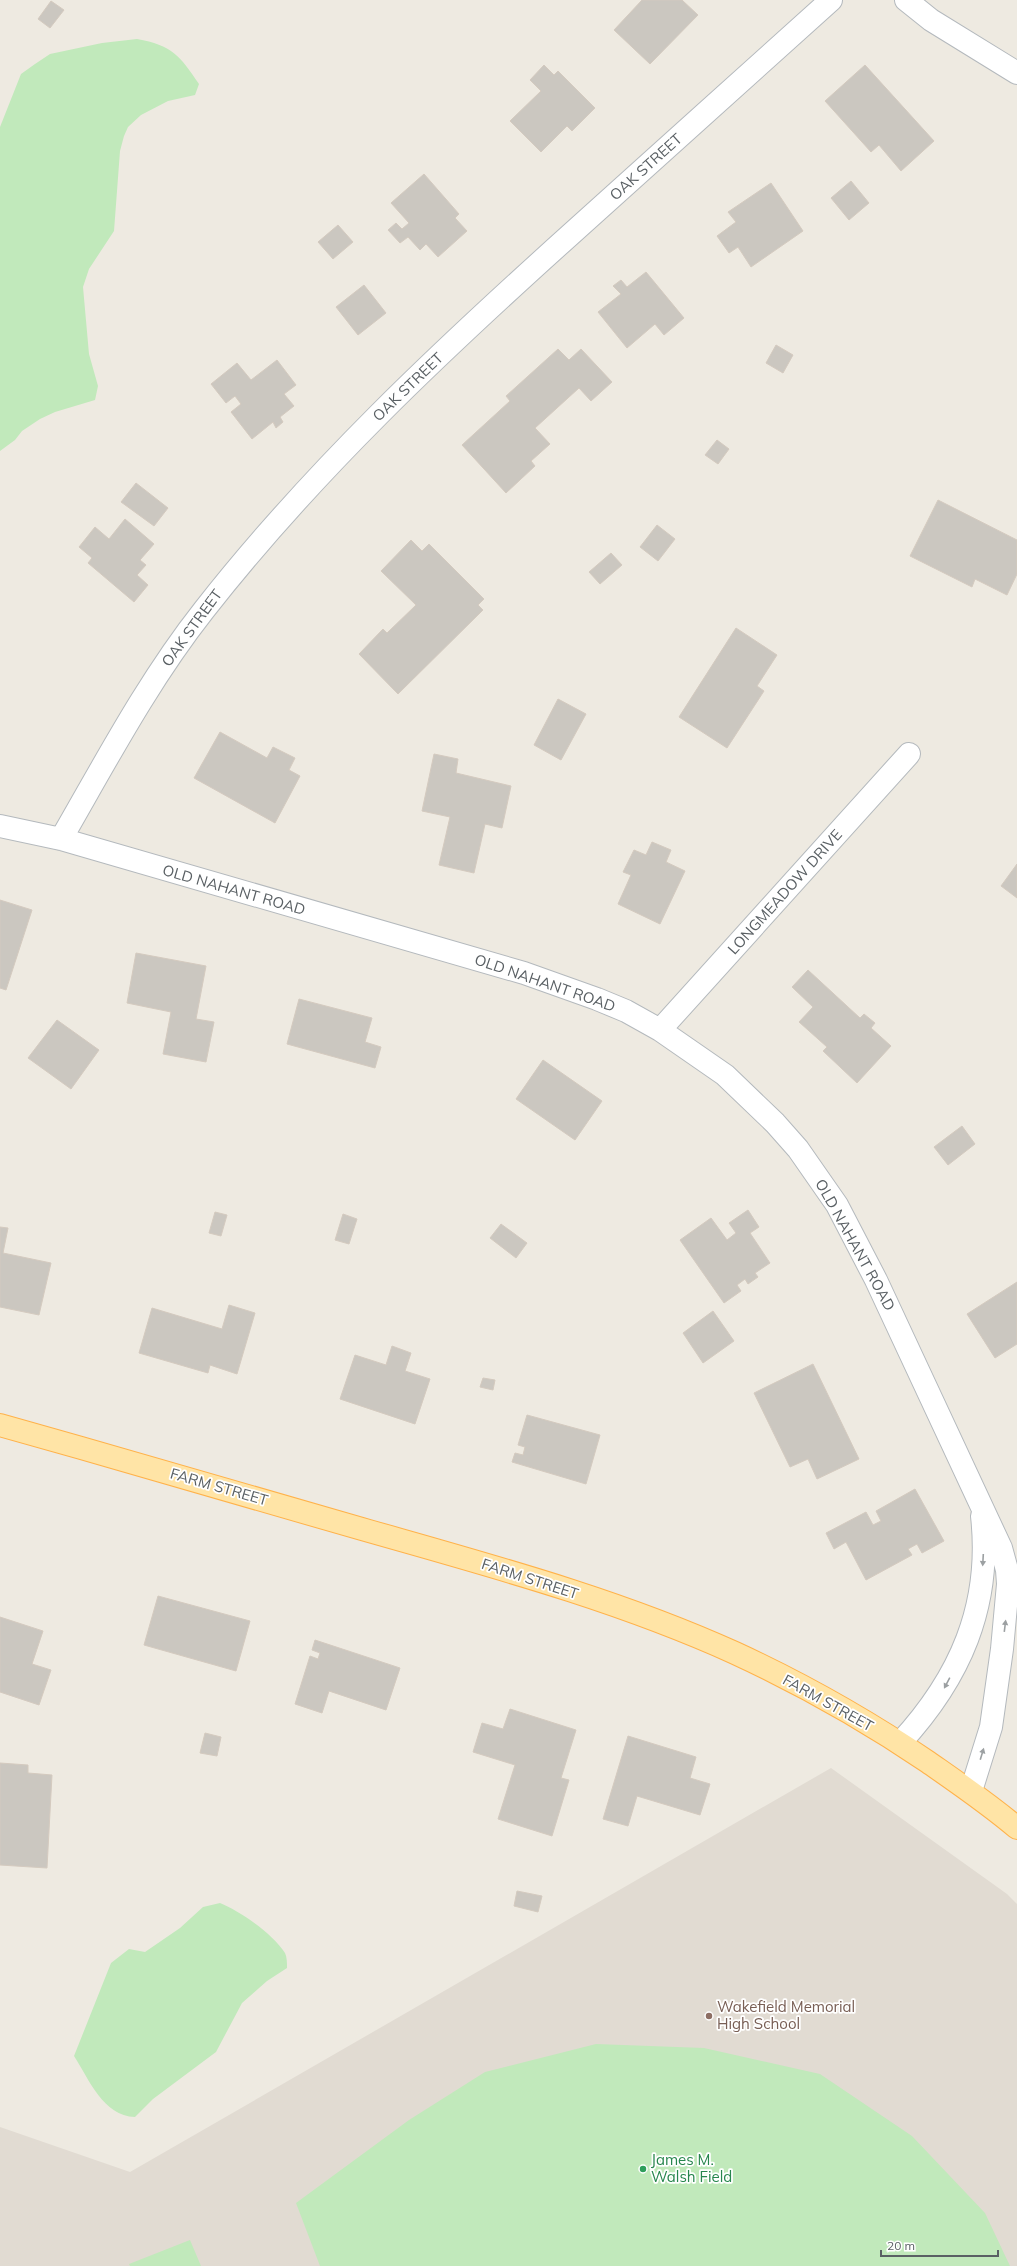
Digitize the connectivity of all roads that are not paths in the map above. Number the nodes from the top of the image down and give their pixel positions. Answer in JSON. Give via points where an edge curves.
{"nodes":[{"id":1,"x":831,"y":0,"type":"edge"},
{"id":2,"x":906,"y":0,"type":"edge"},
{"id":3,"x":1017,"y":73,"type":"edge"},
{"id":4,"x":909,"y":754,"type":"dead end"},
{"id":5,"x":0,"y":826,"type":"edge"},
{"id":6,"x":62,"y":839,"type":"junction"},
{"id":7,"x":660,"y":1030,"type":"junction"},
{"id":8,"x":0,"y":1425,"type":"edge"},
{"id":9,"x":981,"y":1507,"type":"junction"},
{"id":10,"x":900,"y":1743,"type":"junction"},
{"id":11,"x":971,"y":1791,"type":"junction"},
{"id":12,"x":1017,"y":1828,"type":"edge"}],
"edges":[{"from":1,"to":6,"type":"street","name":"OAK STREET","via":[[509,290],[389,404],[266,533],[194,624],[144,694]]},
{"from":2,"to":3,"type":"street","via":[[931,20]]},
{"from":4,"to":7,"type":"street","name":"LONGMEADOW DRIVE"},
{"from":5,"to":6,"type":"street","name":"OLD NAHANT ROAD"},
{"from":6,"to":7,"type":"street","name":"OLD NAHANT ROAD","via":[[524,973],[612,1005]]},
{"from":7,"to":9,"type":"street","name":"OLD NAHANT ROAD","via":[[698,1054],[751,1098],[789,1138],[818,1176],[837,1205],[876,1280],[959,1454]]},
{"from":8,"to":10,"type":"main road","name":"FARM STREET","via":[[555,1585],[666,1625],[735,1654],[855,1716]]},
{"from":9,"to":10,"type":"street","name":"OLD NAHANT ROAD","one_way":true,"via":[[984,1562],[972,1625],[960,1658],[944,1689],[924,1718]]},
{"from":11,"to":9,"type":"street","name":"OLD NAHANT ROAD","one_way":true,"via":[[991,1727],[1008,1598],[1007,1570],[1001,1548]]},
{"from":10,"to":11,"type":"main road","name":"FARM STREET"},
{"from":11,"to":12,"type":"main road","name":"FARM STREET"}]}
